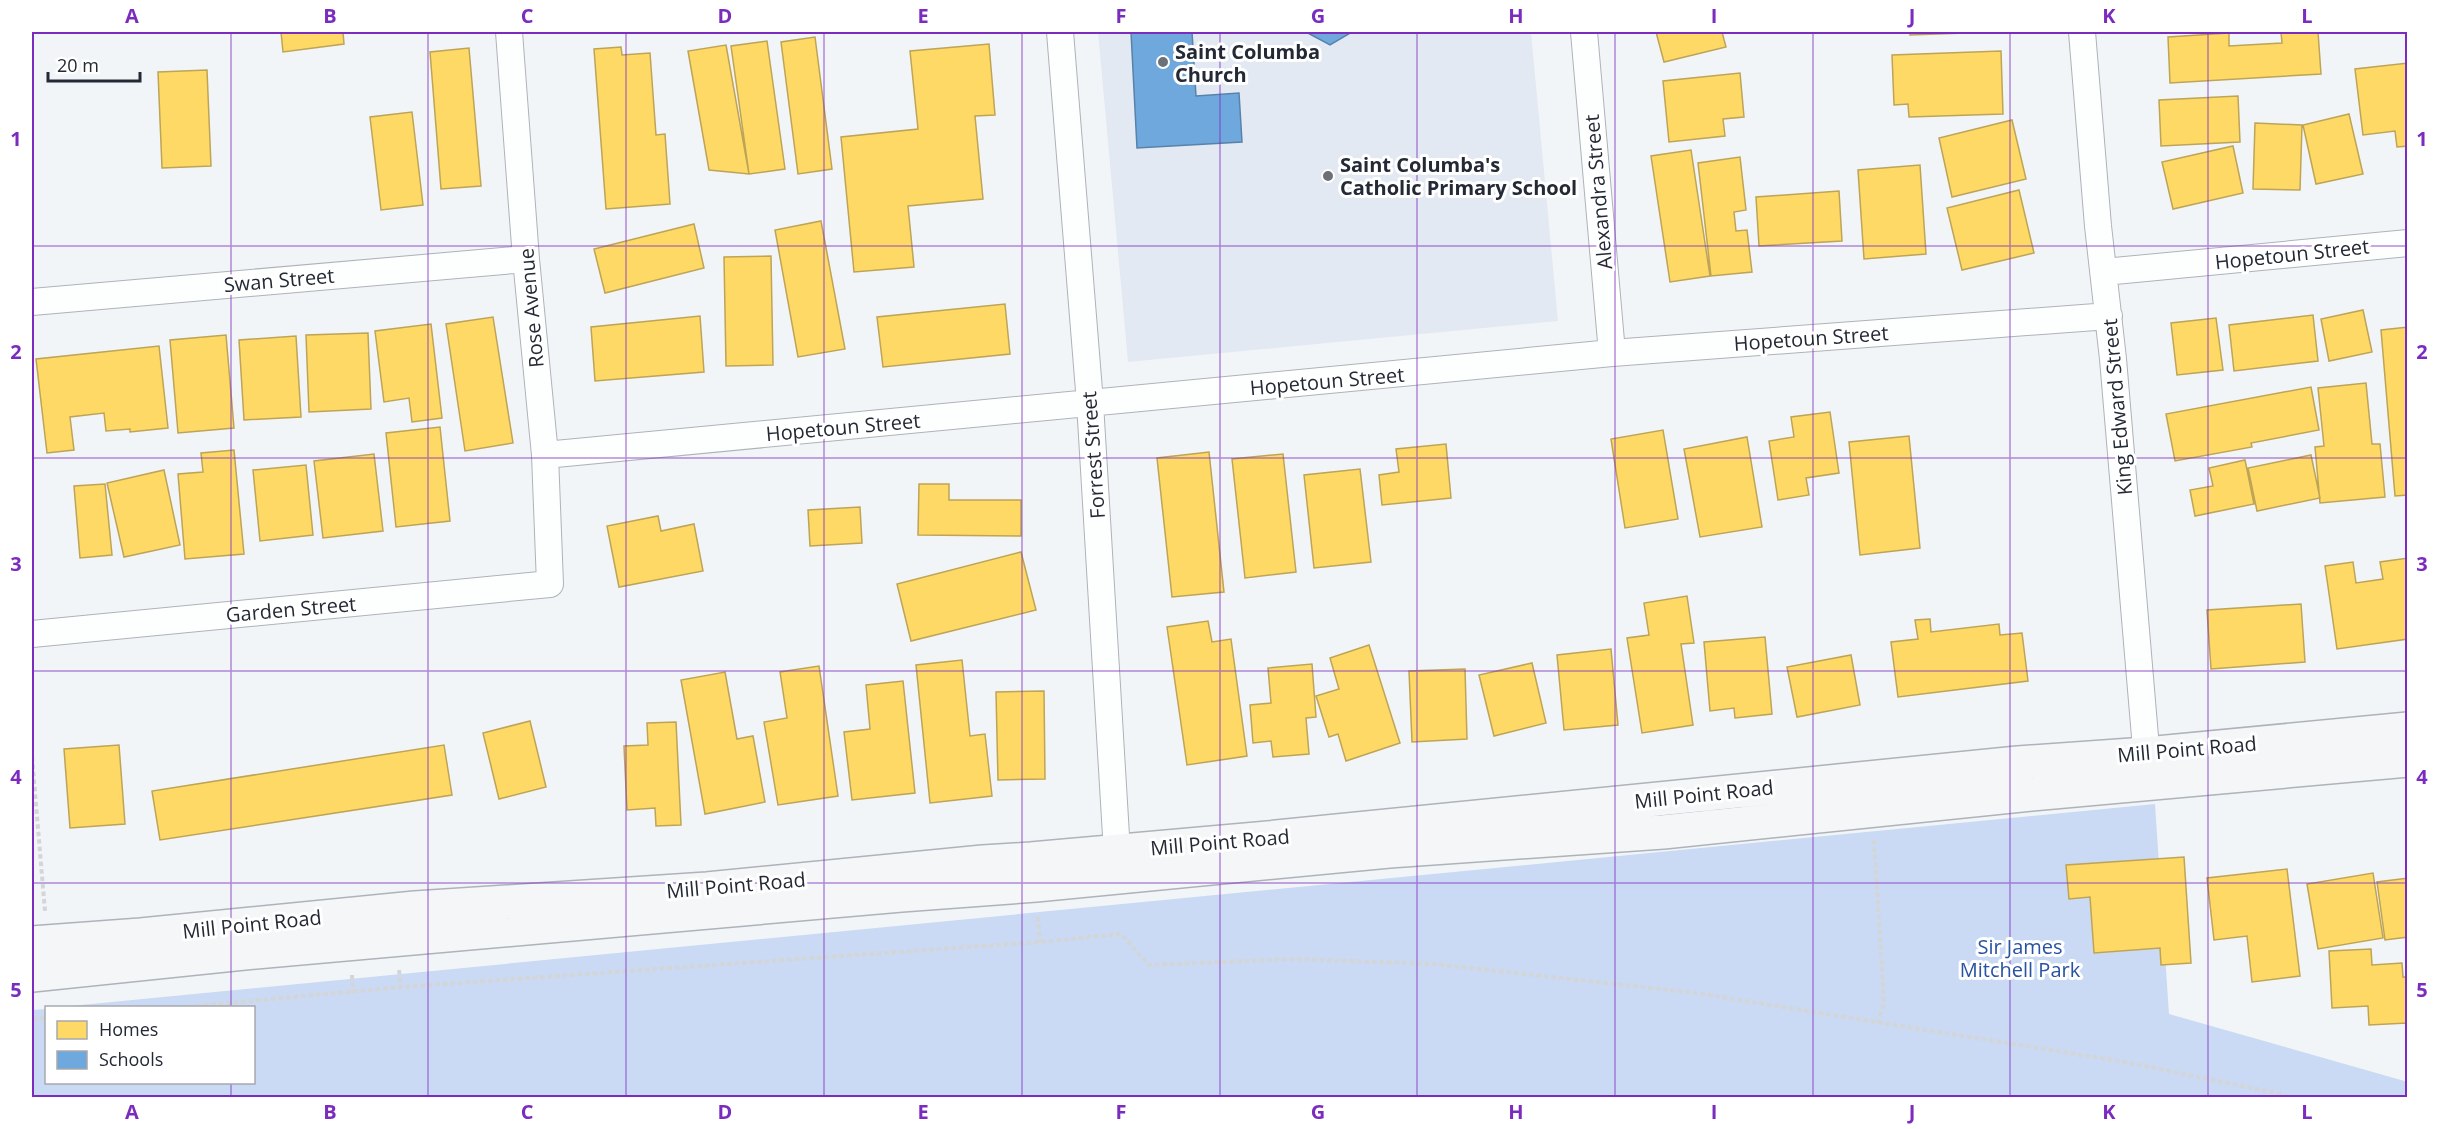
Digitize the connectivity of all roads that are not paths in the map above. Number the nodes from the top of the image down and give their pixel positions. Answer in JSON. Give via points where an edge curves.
{"nodes":[{"id":1,"x":509,"y":32,"type":"edge"},
{"id":2,"x":1060,"y":32,"type":"edge"},
{"id":3,"x":1584,"y":32,"type":"edge"},
{"id":4,"x":2082,"y":32,"type":"edge"},
{"id":5,"x":2408,"y":243,"type":"edge"},
{"id":6,"x":526,"y":259,"type":"junction"},
{"id":7,"x":2104,"y":272,"type":"junction"},
{"id":8,"x":32,"y":302,"type":"edge"},
{"id":9,"x":2109,"y":316,"type":"junction"},
{"id":10,"x":1612,"y":353,"type":"junction"},
{"id":11,"x":1090,"y":403,"type":"junction"},
{"id":12,"x":545,"y":454,"type":"junction"},
{"id":13,"x":550,"y":584,"type":"joint"},
{"id":14,"x":32,"y":633,"type":"edge"},
{"id":15,"x":2408,"y":729,"type":"edge"},
{"id":16,"x":2408,"y":760,"type":"edge"},
{"id":17,"x":2148,"y":768,"type":"junction"},
{"id":18,"x":1118,"y":865,"type":"junction"},
{"id":19,"x":40,"y":943,"type":"edge"},
{"id":20,"x":32,"y":975,"type":"edge"}],
"edges":[{"from":1,"to":6,"type":"street","name":"Rose Avenue"},
{"from":2,"to":11,"type":"street","name":"Forrest Street"},
{"from":3,"to":10,"type":"street","name":"Alexandra Street"},
{"from":4,"to":7,"type":"street","name":"King Edward Street"},
{"from":5,"to":7,"type":"street","name":"Hopetoun Street"},
{"from":6,"to":8,"type":"street","name":"Swan Street"},
{"from":6,"to":12,"type":"street","name":"Rose Avenue"},
{"from":7,"to":9,"type":"street","name":"King Edward Street"},
{"from":9,"to":10,"type":"street","name":"Hopetoun Street"},
{"from":9,"to":17,"type":"street","name":"King Edward Street"},
{"from":10,"to":11,"type":"street","name":"Hopetoun Street"},
{"from":11,"to":12,"type":"street","name":"Hopetoun Street"},
{"from":11,"to":18,"type":"street","name":"Forrest Street"},
{"from":12,"to":13,"type":"street","name":"Rose Avenue"},
{"from":13,"to":14,"type":"street","name":"Garden Street"},
{"from":15,"to":17,"type":"main road","name":"Mill Point Road"},
{"from":16,"to":17,"type":"main road","name":"Mill Point Road"},
{"from":17,"to":18,"type":"main road","name":"Mill Point Road","via":[[1675,830],[1389,851]]},
{"from":18,"to":19,"type":"main road","name":"Mill Point Road","via":[[971,863],[707,889],[415,908]]},
{"from":18,"to":20,"type":"main road","name":"Mill Point Road"}]}
